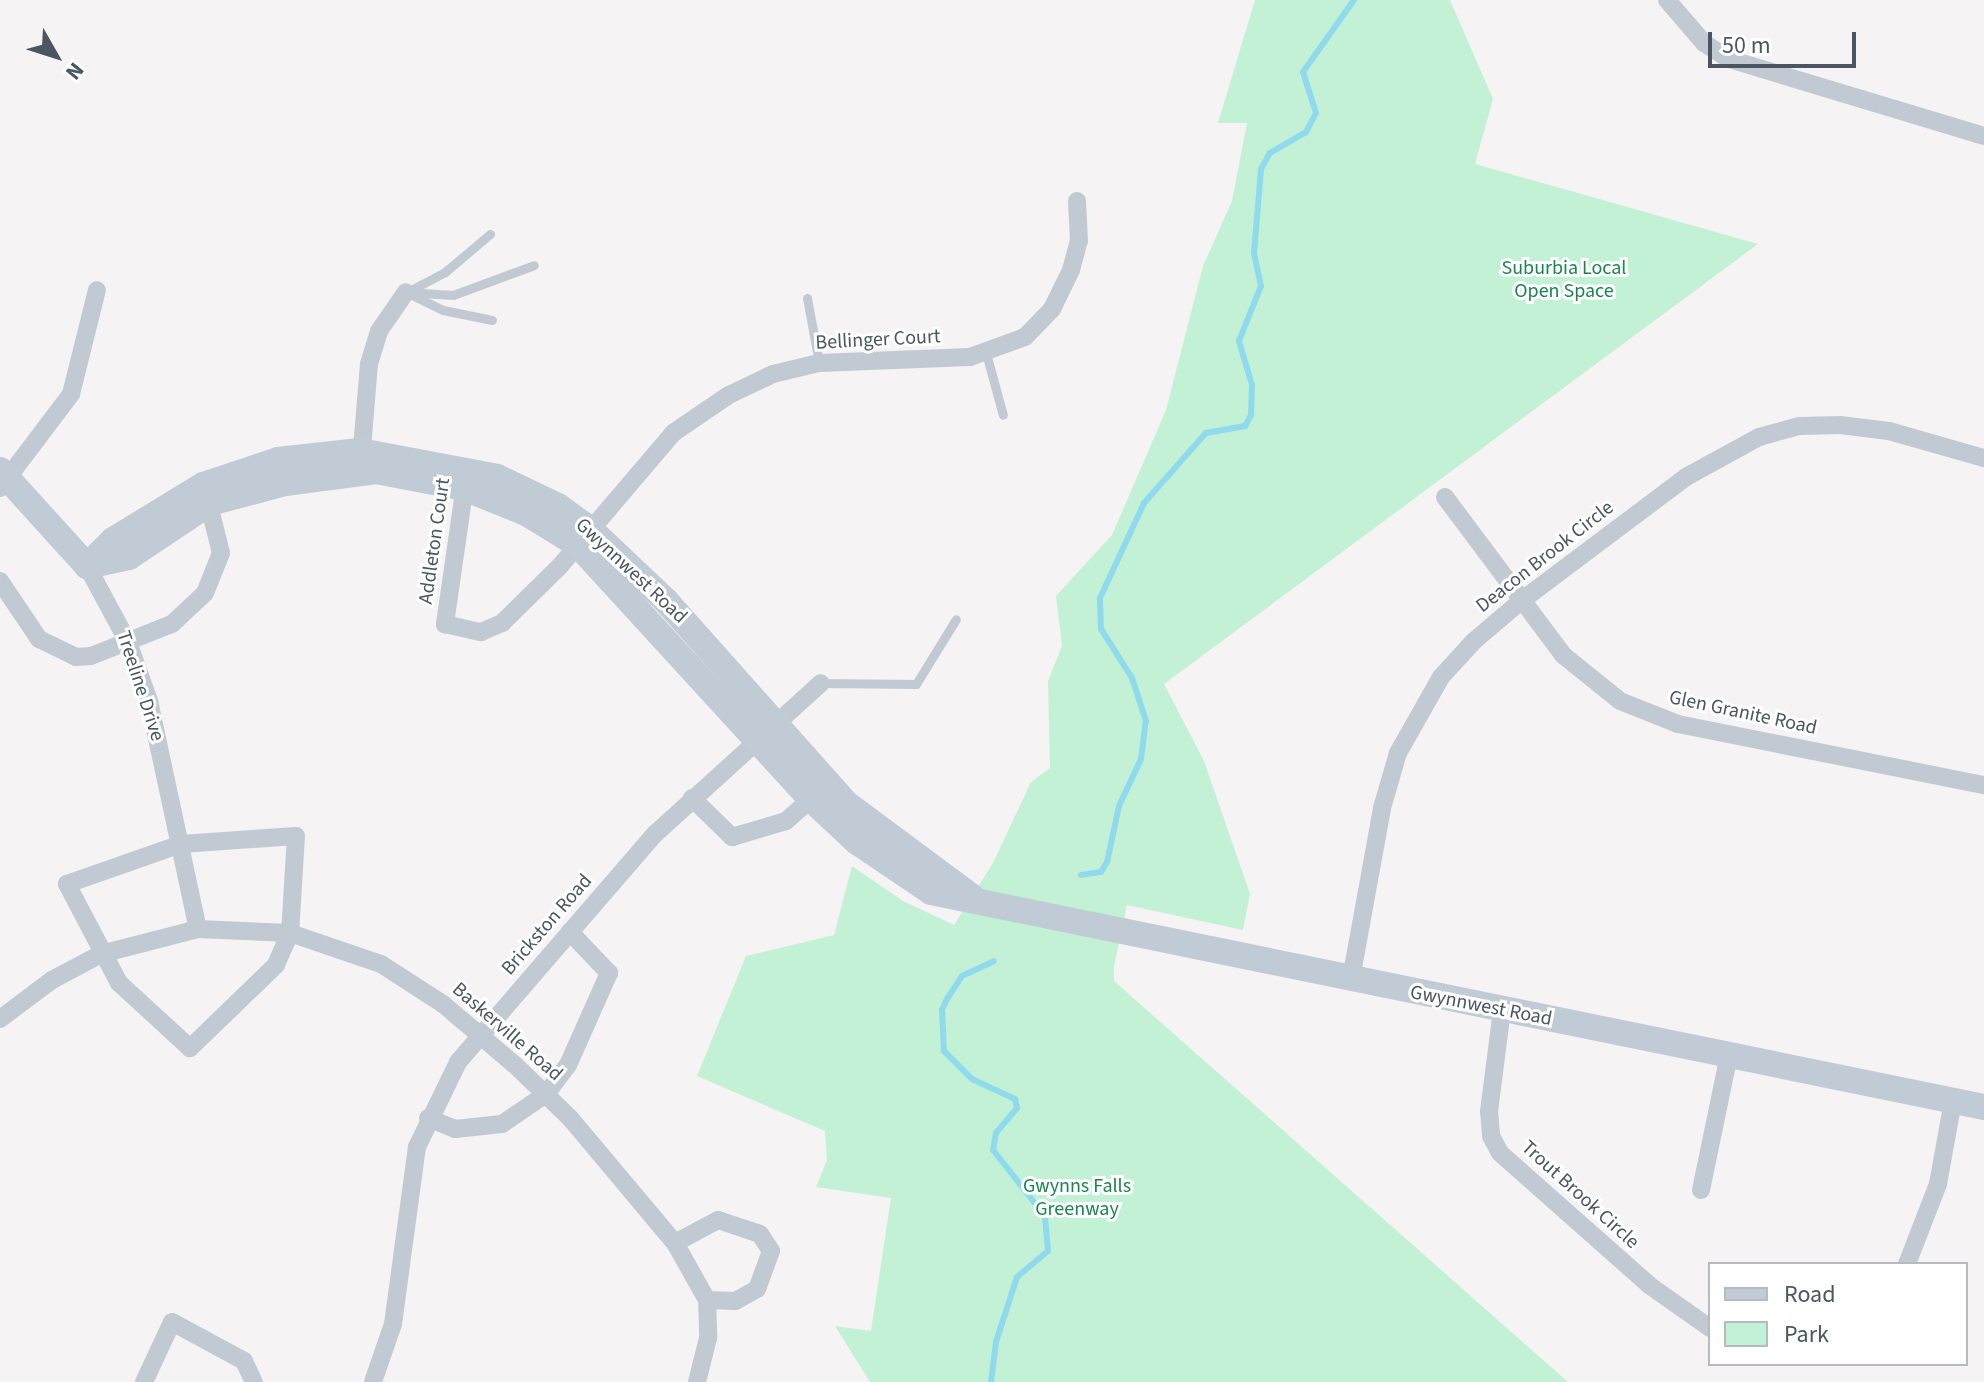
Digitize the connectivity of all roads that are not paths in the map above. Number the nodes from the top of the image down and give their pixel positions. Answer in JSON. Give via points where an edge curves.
{"nodes":[{"id":1,"x":1667,"y":0,"type":"edge"},
{"id":2,"x":1984,"y":136,"type":"edge"},
{"id":3,"x":1077,"y":201,"type":"dead end"},
{"id":4,"x":490,"y":234,"type":"dead end"},
{"id":5,"x":534,"y":265,"type":"dead end"},
{"id":6,"x":97,"y":290,"type":"dead end"},
{"id":7,"x":406,"y":292,"type":"junction"},
{"id":8,"x":807,"y":298,"type":"dead end"},
{"id":9,"x":492,"y":320,"type":"dead end"},
{"id":10,"x":986,"y":353,"type":"junction"},
{"id":11,"x":819,"y":363,"type":"junction"},
{"id":12,"x":1003,"y":415,"type":"dead end"},
{"id":13,"x":1984,"y":458,"type":"edge"},
{"id":14,"x":361,"y":462,"type":"junction"},
{"id":15,"x":466,"y":478,"type":"junction"},
{"id":16,"x":2,"y":479,"type":"edge"},
{"id":17,"x":207,"y":494,"type":"junction"},
{"id":18,"x":1445,"y":497,"type":"dead end"},
{"id":19,"x":585,"y":537,"type":"junction"},
{"id":20,"x":87,"y":566,"type":"junction"},
{"id":21,"x":0,"y":581,"type":"edge"},
{"id":22,"x":1521,"y":601,"type":"junction"},
{"id":23,"x":956,"y":619,"type":"dead end"},
{"id":24,"x":128,"y":642,"type":"junction"},
{"id":25,"x":821,"y":683,"type":"joint"},
{"id":26,"x":767,"y":731,"type":"junction"},
{"id":27,"x":1984,"y":785,"type":"edge"},
{"id":28,"x":820,"y":791,"type":"junction"},
{"id":29,"x":692,"y":798,"type":"junction"},
{"id":30,"x":181,"y":844,"type":"junction"},
{"id":31,"x":198,"y":929,"type":"junction"},
{"id":32,"x":570,"y":932,"type":"junction"},
{"id":33,"x":290,"y":933,"type":"junction"},
{"id":34,"x":101,"y":954,"type":"junction"},
{"id":35,"x":1351,"y":979,"type":"junction"},
{"id":36,"x":1502,"y":1010,"type":"junction"},
{"id":37,"x":0,"y":1019,"type":"edge"},
{"id":38,"x":480,"y":1033,"type":"junction"},
{"id":39,"x":1729,"y":1055,"type":"junction"},
{"id":40,"x":546,"y":1094,"type":"junction"},
{"id":41,"x":1953,"y":1101,"type":"junction"},
{"id":42,"x":1984,"y":1107,"type":"edge"},
{"id":43,"x":428,"y":1118,"type":"junction"},
{"id":44,"x":1701,"y":1190,"type":"dead end"},
{"id":45,"x":675,"y":1243,"type":"junction"},
{"id":46,"x":1908,"y":1262,"type":"edge"},
{"id":47,"x":707,"y":1300,"type":"junction"},
{"id":48,"x":1708,"y":1327,"type":"edge"},
{"id":49,"x":706,"y":1379,"type":"edge"},
{"id":50,"x":144,"y":1382,"type":"edge"},
{"id":51,"x":254,"y":1382,"type":"edge"},
{"id":52,"x":373,"y":1382,"type":"edge"}],
"edges":[{"from":1,"to":2,"type":"street","via":[[1704,43],[1729,59]]},
{"from":3,"to":10,"type":"street","name":"Bellinger Court","via":[[1079,241],[1052,309],[1025,337]]},
{"from":4,"to":7,"type":"lane","via":[[445,272]]},
{"from":5,"to":7,"type":"lane","via":[[453,295]]},
{"from":6,"to":16,"type":"street","via":[[71,394]]},
{"from":7,"to":9,"type":"lane","via":[[443,310]]},
{"from":7,"to":14,"type":"street","via":[[379,331],[369,364]]},
{"from":8,"to":11,"type":"lane"},
{"from":10,"to":11,"type":"street","name":"Bellinger Court"},
{"from":10,"to":12,"type":"lane"},
{"from":11,"to":19,"type":"street","name":"Bellinger Court","via":[[773,374],[700,412],[648,459]]},
{"from":13,"to":22,"type":"street","name":"Deacon Brook Circle","via":[[1889,431],[1840,425],[1799,426],[1759,437],[1686,477]]},
{"from":14,"to":15,"type":"street","name":"Gwynnwest Road"},
{"from":14,"to":17,"type":"street","name":"Gwynnwest Road","via":[[278,460]]},
{"from":15,"to":19,"type":"street","name":"Gwynnwest Road","via":[[522,487]]},
{"from":15,"to":19,"type":"street","name":"Addleton Court","via":[[445,624],[481,632],[492,629]]},
{"from":16,"to":20,"type":"street","name":"Treeline Drive","via":[[39,508]]},
{"from":17,"to":20,"type":"street","name":"Gwynnwest Road","via":[[113,540]]},
{"from":17,"to":24,"type":"street","via":[[221,553],[205,593],[172,624]]},
{"from":18,"to":22,"type":"street","name":"Glen Granite Road"},
{"from":19,"to":26,"type":"street","name":"Gwynnwest Road","via":[[666,601]]},
{"from":20,"to":24,"type":"street","name":"Treeline Drive"},
{"from":21,"to":24,"type":"street","via":[[24,622],[57,650],[91,656]]},
{"from":22,"to":27,"type":"street","name":"Glen Granite Road","via":[[1563,655],[1591,680],[1648,715]]},
{"from":22,"to":35,"type":"street","name":"Deacon Brook Circle","via":[[1441,677],[1398,753],[1382,808]]},
{"from":23,"to":25,"type":"lane","via":[[916,684]]},
{"from":24,"to":30,"type":"street","name":"Treeline Drive","via":[[149,701]]},
{"from":25,"to":26,"type":"street","name":"Brickston Road"},
{"from":26,"to":28,"type":"street","name":"Gwynnwest Road"},
{"from":26,"to":29,"type":"street","name":"Brickston Road"},
{"from":28,"to":29,"type":"street","via":[[786,821],[732,837]]},
{"from":28,"to":35,"type":"street","name":"Gwynnwest Road","via":[[978,902]]},
{"from":29,"to":32,"type":"street","name":"Brickston Road"},
{"from":30,"to":31,"type":"street","name":"Treeline Drive"},
{"from":30,"to":33,"type":"street","via":[[296,836]]},
{"from":30,"to":34,"type":"street","via":[[67,884]]},
{"from":31,"to":33,"type":"street","name":"Baskerville Road"},
{"from":31,"to":34,"type":"street","name":"Baskerville Road"},
{"from":32,"to":38,"type":"street","name":"Brickston Road"},
{"from":32,"to":40,"type":"street","via":[[609,973],[568,1065]]},
{"from":33,"to":34,"type":"street","via":[[264,982],[190,1048],[134,1000]]},
{"from":33,"to":38,"type":"street","name":"Baskerville Road","via":[[381,964]]},
{"from":34,"to":37,"type":"street","name":"Baskerville Road","via":[[52,980]]},
{"from":35,"to":36,"type":"street","name":"Gwynnwest Road"},
{"from":36,"to":39,"type":"street","name":"Gwynnwest Road"},
{"from":36,"to":48,"type":"street","name":"Trout Brook Circle","via":[[1489,1111],[1491,1136],[1500,1153],[1649,1285]]},
{"from":38,"to":40,"type":"street","name":"Baskerville Road"},
{"from":38,"to":43,"type":"street","name":"Brickston Road"},
{"from":39,"to":41,"type":"street","name":"Gwynnwest Road"},
{"from":39,"to":44,"type":"street"},
{"from":40,"to":43,"type":"street","via":[[520,1117],[488,1128],[455,1129]]},
{"from":40,"to":45,"type":"street","name":"Baskerville Road"},
{"from":41,"to":42,"type":"street","name":"Gwynnwest Road"},
{"from":41,"to":46,"type":"street","via":[[1938,1184]]},
{"from":43,"to":52,"type":"street","name":"Brickston Road","via":[[410,1181],[388,1345]]},
{"from":45,"to":47,"type":"street","name":"Baskerville Road"},
{"from":45,"to":47,"type":"street","via":[[718,1220],[760,1234],[771,1251],[757,1289],[735,1301]]},
{"from":47,"to":49,"type":"street"},
{"from":50,"to":51,"type":"street","via":[[172,1322],[244,1361]]}]}
